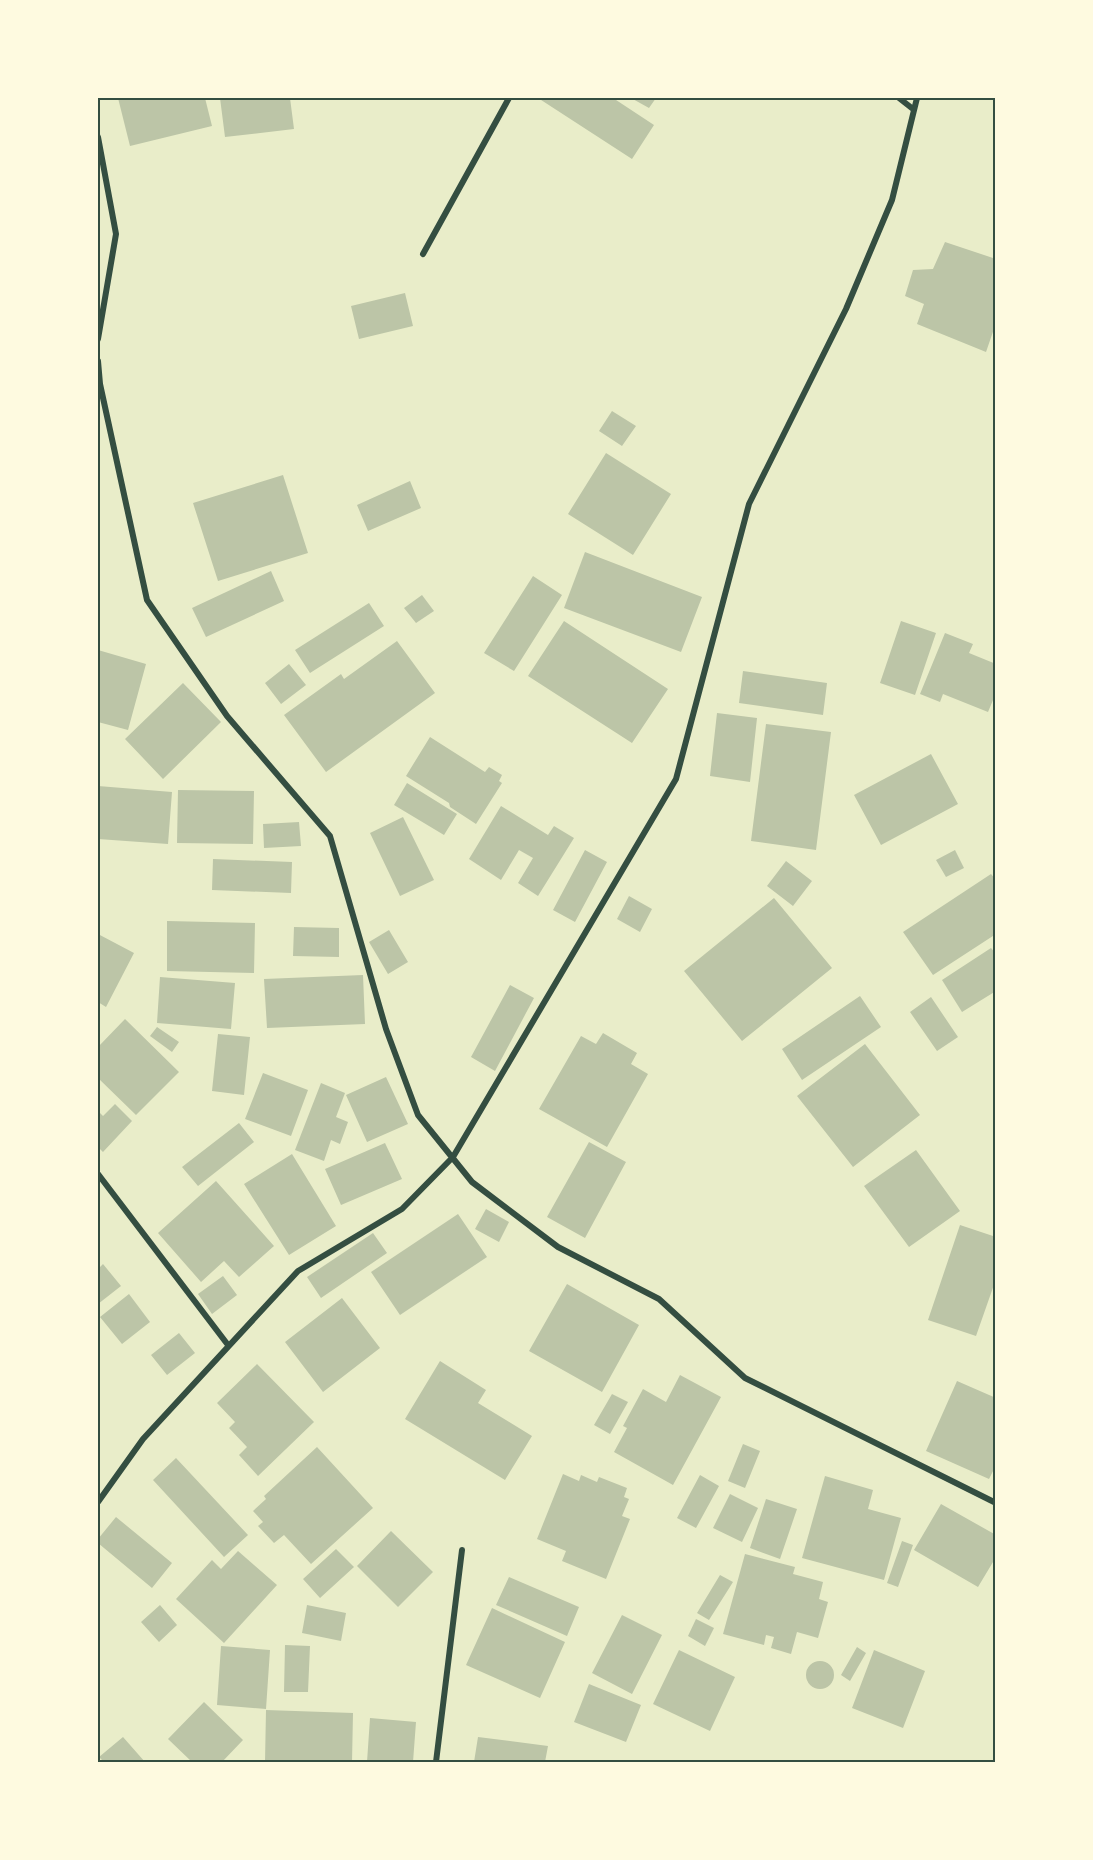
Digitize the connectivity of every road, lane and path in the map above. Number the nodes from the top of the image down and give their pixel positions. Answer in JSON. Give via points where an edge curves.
{"nodes":[{"id":1,"x":509,"y":98,"type":"edge"},
{"id":2,"x":898,"y":98,"type":"edge"},
{"id":3,"x":917,"y":98,"type":"edge"},
{"id":4,"x":913,"y":109,"type":"junction"},
{"id":5,"x":98,"y":137,"type":"edge"},
{"id":6,"x":423,"y":254,"type":"dead end"},
{"id":7,"x":98,"y":339,"type":"edge"},
{"id":8,"x":98,"y":361,"type":"edge"},
{"id":9,"x":453,"y":1157,"type":"junction"},
{"id":10,"x":98,"y":1174,"type":"edge"},
{"id":11,"x":228,"y":1345,"type":"junction"},
{"id":12,"x":98,"y":1502,"type":"edge"},
{"id":13,"x":996,"y":1503,"type":"edge"},
{"id":14,"x":462,"y":1550,"type":"dead end"},
{"id":15,"x":436,"y":1762,"type":"edge"}],
"edges":[{"from":1,"to":6,"type":"street"},
{"from":2,"to":4,"type":"street"},
{"from":3,"to":4,"type":"street"},
{"from":4,"to":9,"type":"street","via":[[892,200],[846,309],[749,504],[676,779]]},
{"from":5,"to":7,"type":"street","via":[[116,234]]},
{"from":8,"to":9,"type":"street","via":[[147,600],[227,716],[330,836],[386,1029],[418,1115]]},
{"from":9,"to":11,"type":"street","via":[[402,1209],[298,1271]]},
{"from":9,"to":13,"type":"street","via":[[472,1182],[558,1247],[659,1299],[745,1378]]},
{"from":10,"to":11,"type":"street"},
{"from":11,"to":12,"type":"street","via":[[143,1439]]},
{"from":14,"to":15,"type":"street"}]}
